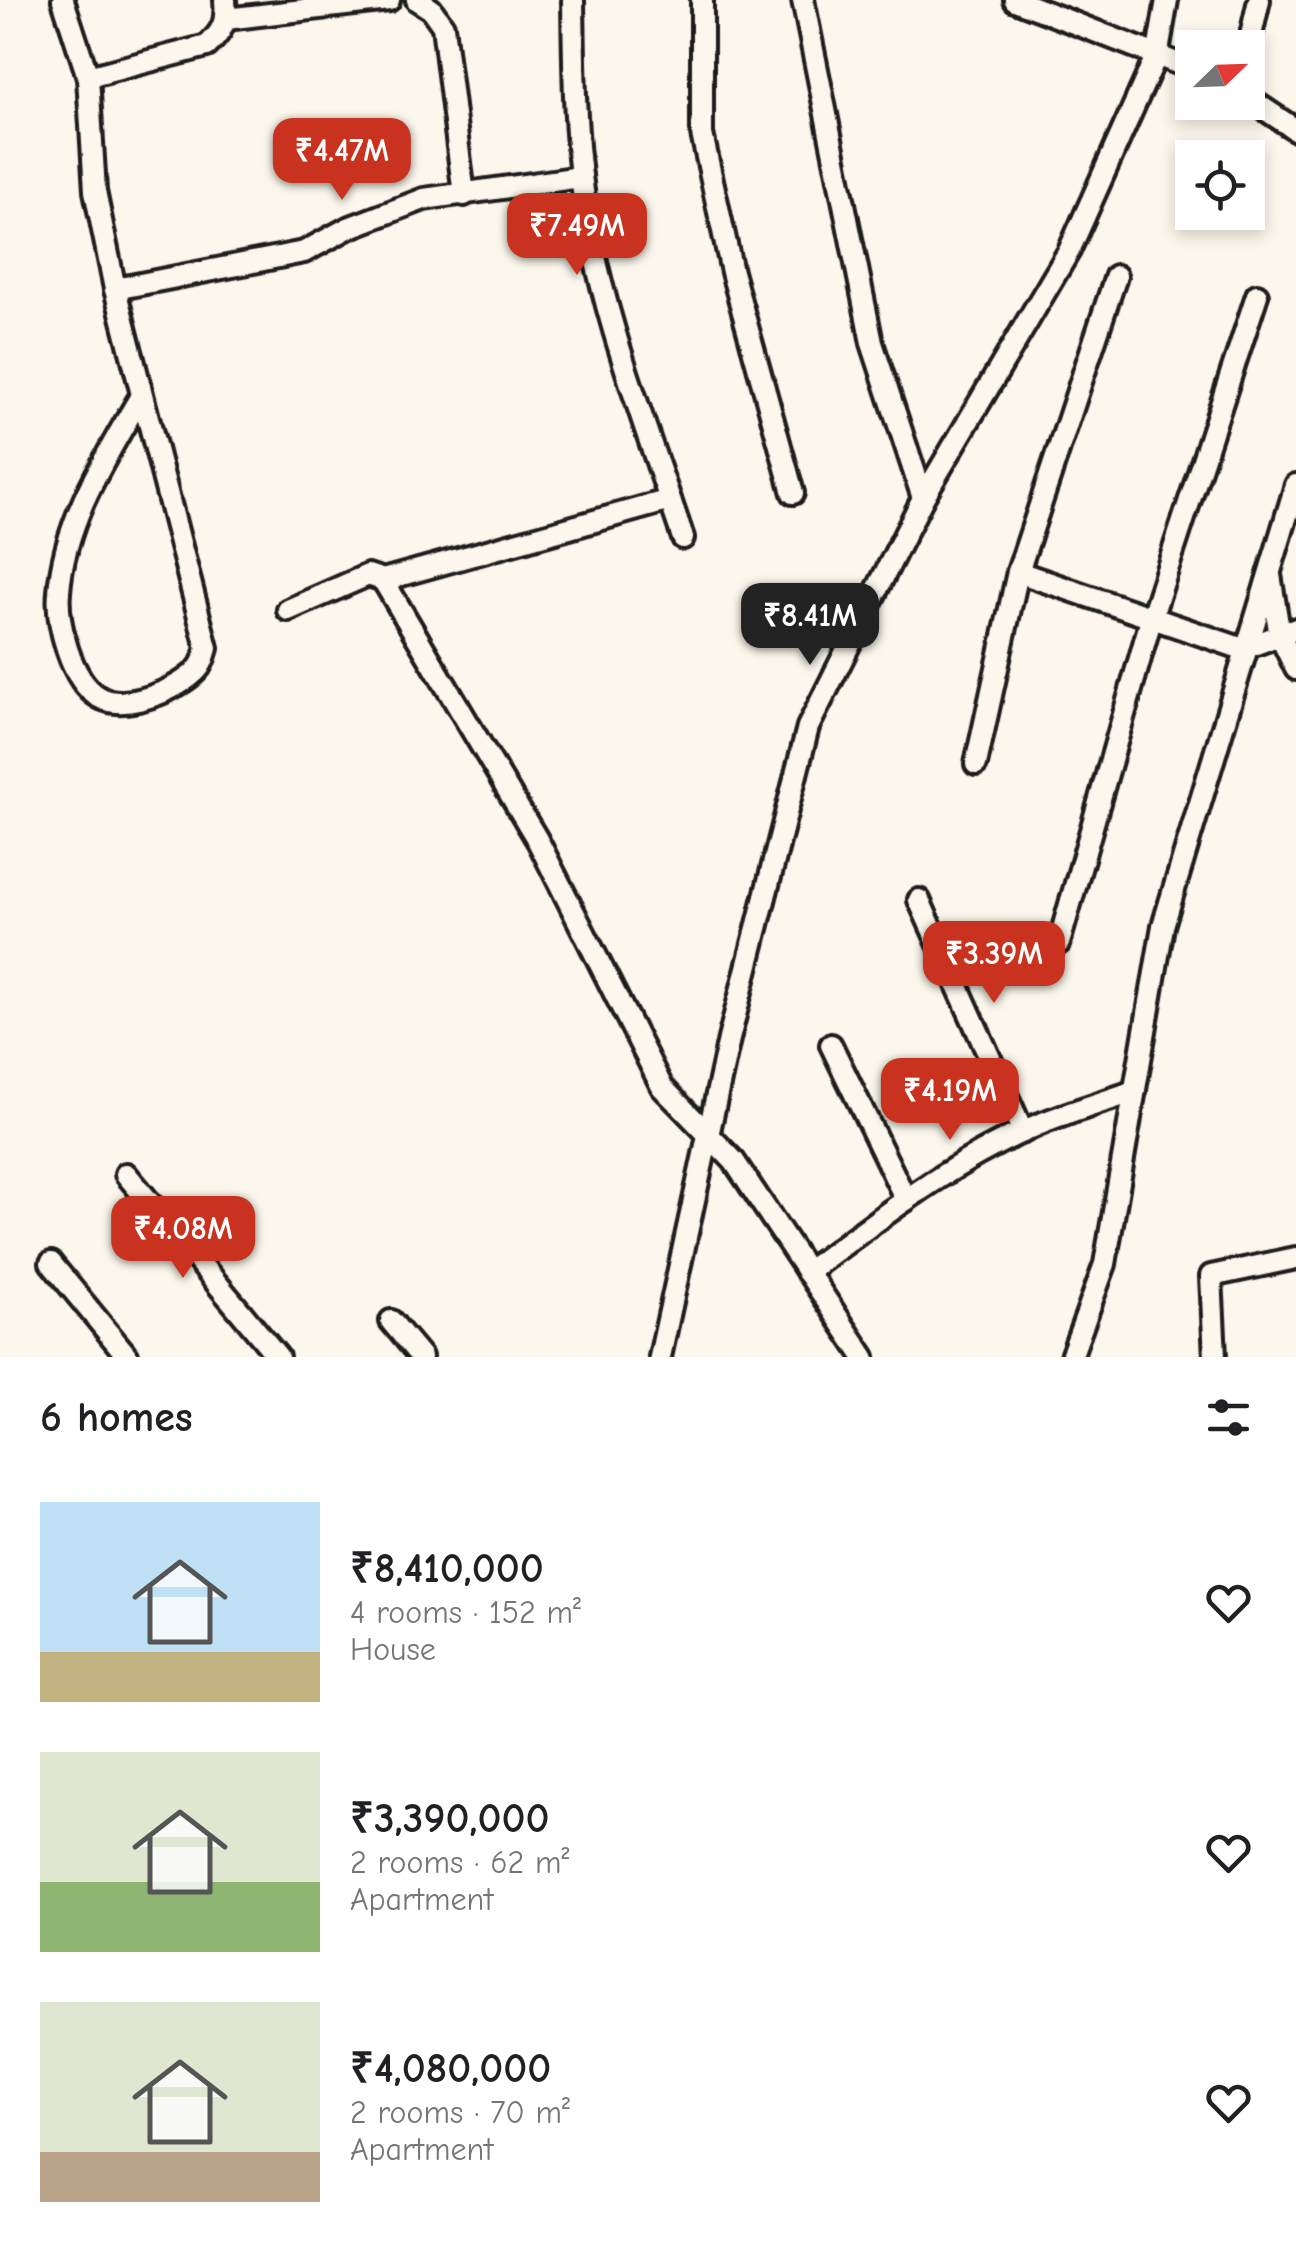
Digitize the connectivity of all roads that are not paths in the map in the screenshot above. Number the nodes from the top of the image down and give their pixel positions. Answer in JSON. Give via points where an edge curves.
{"nodes":[{"id":1,"x":63,"y":0,"type":"edge"},
{"id":2,"x":388,"y":0,"type":"edge"},
{"id":3,"x":418,"y":0,"type":"edge"},
{"id":4,"x":573,"y":0,"type":"edge"},
{"id":5,"x":702,"y":0,"type":"edge"},
{"id":6,"x":803,"y":0,"type":"edge"},
{"id":7,"x":1015,"y":0,"type":"edge"},
{"id":8,"x":1167,"y":0,"type":"edge"},
{"id":9,"x":1259,"y":0,"type":"edge"},
{"id":10,"x":226,"y":10,"type":"edge"},
{"id":11,"x":1252,"y":30,"type":"edge"},
{"id":12,"x":1158,"y":52,"type":"junction"},
{"id":13,"x":1175,"y":60,"type":"edge"},
{"id":14,"x":88,"y":77,"type":"junction"},
{"id":15,"x":1265,"y":109,"type":"edge"},
{"id":16,"x":1296,"y":130,"type":"edge"},
{"id":17,"x":582,"y":177,"type":"junction"},
{"id":18,"x":464,"y":195,"type":"junction"},
{"id":19,"x":1116,"y":276,"type":"dead end"},
{"id":20,"x":115,"y":288,"type":"junction"},
{"id":21,"x":1257,"y":295,"type":"dead end"},
{"id":22,"x":142,"y":394,"type":"junction"},
{"id":23,"x":1296,"y":485,"type":"edge"},
{"id":24,"x":792,"y":493,"type":"dead end"},
{"id":25,"x":923,"y":498,"type":"junction"},
{"id":26,"x":670,"y":500,"type":"junction"},
{"id":27,"x":683,"y":538,"type":"dead end"},
{"id":28,"x":1018,"y":572,"type":"junction"},
{"id":29,"x":1269,"y":573,"type":"junction"},
{"id":30,"x":382,"y":580,"type":"junction"},
{"id":31,"x":288,"y":610,"type":"dead end"},
{"id":32,"x":1152,"y":616,"type":"junction"},
{"id":33,"x":1288,"y":632,"type":"edge"},
{"id":34,"x":1243,"y":648,"type":"junction"},
{"id":35,"x":1296,"y":669,"type":"edge"},
{"id":36,"x":976,"y":764,"type":"dead end"},
{"id":37,"x":918,"y":900,"type":"dead end"},
{"id":38,"x":1059,"y":942,"type":"dead end"},
{"id":39,"x":831,"y":1045,"type":"dead end"},
{"id":40,"x":1135,"y":1091,"type":"junction"},
{"id":41,"x":1023,"y":1132,"type":"junction"},
{"id":42,"x":707,"y":1134,"type":"junction"},
{"id":43,"x":126,"y":1174,"type":"dead end"},
{"id":44,"x":906,"y":1200,"type":"junction"},
{"id":45,"x":1296,"y":1258,"type":"edge"},
{"id":46,"x":52,"y":1262,"type":"dead end"},
{"id":47,"x":808,"y":1272,"type":"junction"},
{"id":48,"x":391,"y":1322,"type":"dead end"},
{"id":49,"x":128,"y":1357,"type":"edge"},
{"id":50,"x":278,"y":1357,"type":"edge"},
{"id":51,"x":420,"y":1357,"type":"edge"},
{"id":52,"x":660,"y":1357,"type":"edge"},
{"id":53,"x":864,"y":1357,"type":"edge"},
{"id":54,"x":1071,"y":1357,"type":"edge"},
{"id":55,"x":1215,"y":1357,"type":"edge"}],
"edges":[{"from":1,"to":14,"type":"street"},
{"from":2,"to":10,"type":"street"},
{"from":3,"to":18,"type":"street","via":[[442,26]]},
{"from":4,"to":17,"type":"street"},
{"from":5,"to":24,"type":"street","via":[[702,134]]},
{"from":6,"to":25,"type":"street","via":[[872,343]]},
{"from":7,"to":12,"type":"street"},
{"from":8,"to":12,"type":"street"},
{"from":9,"to":11,"type":"street"},
{"from":10,"to":14,"type":"street","via":[[220,33],[206,46]]},
{"from":12,"to":13,"type":"street"},
{"from":12,"to":25,"type":"street","via":[[1069,252]]},
{"from":14,"to":20,"type":"street","via":[[95,191]]},
{"from":15,"to":16,"type":"street"},
{"from":17,"to":18,"type":"street"},
{"from":17,"to":26,"type":"street","via":[[612,317]]},
{"from":18,"to":20,"type":"street","via":[[409,205],[304,252]]},
{"from":19,"to":28,"type":"street"},
{"from":20,"to":22,"type":"street"},
{"from":21,"to":32,"type":"street"},
{"from":22,"to":22,"type":"street","via":[[85,498],[58,594],[64,636],[81,677],[101,699],[118,703],[179,683],[201,667],[207,648]]},
{"from":23,"to":29,"type":"street"},
{"from":25,"to":42,"type":"street","via":[[808,726]]},
{"from":26,"to":27,"type":"street"},
{"from":26,"to":30,"type":"street"},
{"from":28,"to":32,"type":"street"},
{"from":28,"to":36,"type":"street"},
{"from":29,"to":33,"type":"street"},
{"from":29,"to":34,"type":"street"},
{"from":30,"to":31,"type":"street","via":[[368,575]]},
{"from":30,"to":42,"type":"street","via":[[538,842],[662,1086]]},
{"from":32,"to":34,"type":"street"},
{"from":32,"to":38,"type":"street"},
{"from":33,"to":34,"type":"street"},
{"from":33,"to":35,"type":"street"},
{"from":34,"to":40,"type":"street","via":[[1163,926]]},
{"from":37,"to":41,"type":"street"},
{"from":39,"to":44,"type":"street"},
{"from":40,"to":41,"type":"street"},
{"from":40,"to":54,"type":"street","via":[[1105,1264]]},
{"from":41,"to":44,"type":"street"},
{"from":42,"to":47,"type":"street","via":[[734,1161]]},
{"from":42,"to":52,"type":"street"},
{"from":43,"to":50,"type":"street"},
{"from":44,"to":47,"type":"street"},
{"from":45,"to":55,"type":"street","via":[[1211,1276]]},
{"from":46,"to":49,"type":"street"},
{"from":47,"to":53,"type":"street"},
{"from":48,"to":51,"type":"street"}]}
